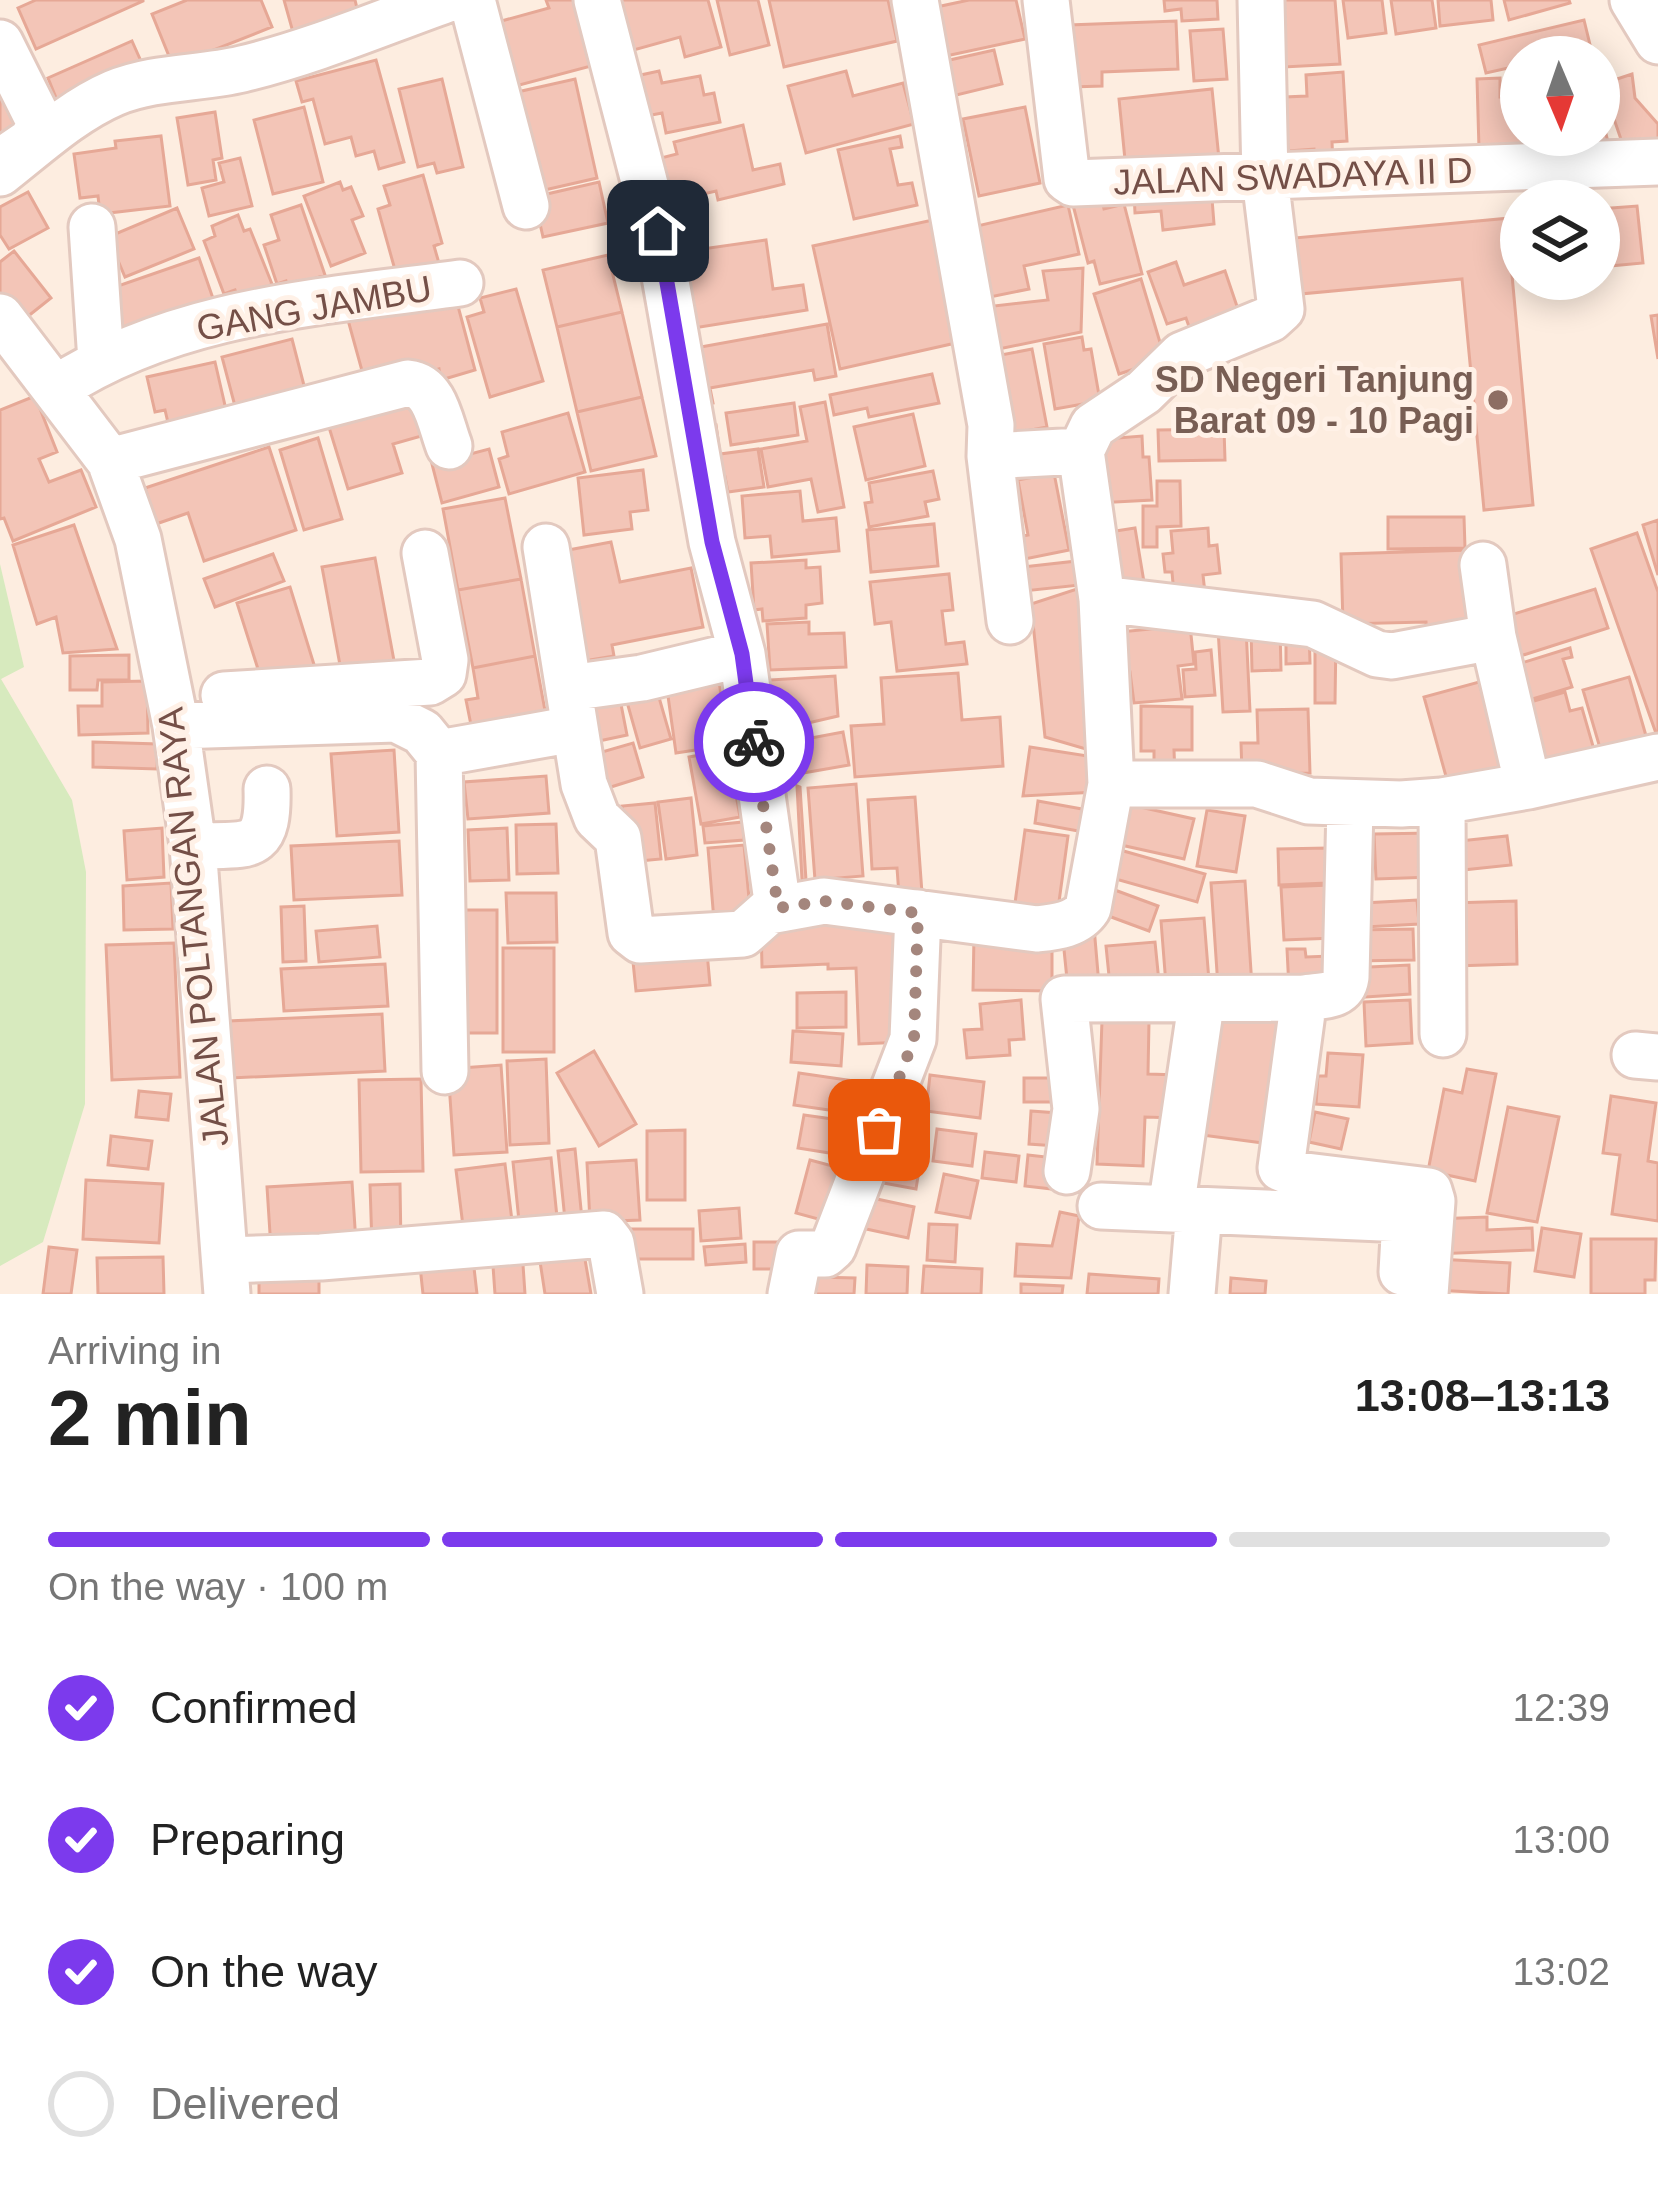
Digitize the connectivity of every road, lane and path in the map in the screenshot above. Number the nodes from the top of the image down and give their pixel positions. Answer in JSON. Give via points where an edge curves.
{"nodes":[{"id":1,"x":445,"y":0,"type":"edge"},
{"id":2,"x":472,"y":0,"type":"edge"},
{"id":3,"x":597,"y":0,"type":"edge"},
{"id":4,"x":915,"y":0,"type":"edge"},
{"id":5,"x":1046,"y":0,"type":"edge"},
{"id":6,"x":1261,"y":0,"type":"edge"},
{"id":7,"x":0,"y":43,"type":"edge"},
{"id":8,"x":0,"y":162,"type":"edge"},
{"id":9,"x":1658,"y":162,"type":"edge"},
{"id":10,"x":0,"y":173,"type":"edge"},
{"id":11,"x":1265,"y":178,"type":"junction"},
{"id":12,"x":526,"y":206,"type":"dead end"},
{"id":13,"x":92,"y":227,"type":"dead end"},
{"id":14,"x":460,"y":283,"type":"dead end"},
{"id":15,"x":0,"y":317,"type":"edge"},
{"id":16,"x":101,"y":361,"type":"junction"},
{"id":17,"x":57,"y":388,"type":"junction"},
{"id":18,"x":449,"y":446,"type":"dead end"},
{"id":19,"x":1081,"y":451,"type":"junction"},
{"id":20,"x":990,"y":456,"type":"junction"},
{"id":21,"x":110,"y":461,"type":"junction"},
{"id":22,"x":546,"y":547,"type":"dead end"},
{"id":23,"x":425,"y":553,"type":"dead end"},
{"id":24,"x":1484,"y":565,"type":"dead end"},
{"id":25,"x":1102,"y":599,"type":"junction"},
{"id":26,"x":1010,"y":621,"type":"dead end"},
{"id":27,"x":1493,"y":637,"type":"junction"},
{"id":28,"x":742,"y":654,"type":"junction"},
{"id":29,"x":572,"y":708,"type":"junction"},
{"id":30,"x":173,"y":711,"type":"junction"},
{"id":31,"x":439,"y":754,"type":"junction"},
{"id":32,"x":1658,"y":757,"type":"edge"},
{"id":33,"x":1111,"y":784,"type":"junction"},
{"id":34,"x":1528,"y":786,"type":"junction"},
{"id":35,"x":267,"y":789,"type":"dead end"},
{"id":36,"x":1442,"y":801,"type":"junction"},
{"id":37,"x":1350,"y":805,"type":"junction"},
{"id":38,"x":193,"y":846,"type":"junction"},
{"id":39,"x":778,"y":908,"type":"junction"},
{"id":40,"x":918,"y":913,"type":"junction"},
{"id":41,"x":1304,"y":998,"type":"junction"},
{"id":42,"x":1199,"y":1018,"type":"dead end"},
{"id":43,"x":1443,"y":1034,"type":"dead end"},
{"id":44,"x":445,"y":1071,"type":"dead end"},
{"id":45,"x":1067,"y":1171,"type":"dead end"},
{"id":46,"x":1101,"y":1206,"type":"dead end"},
{"id":47,"x":1185,"y":1210,"type":"junction"},
{"id":48,"x":226,"y":1277,"type":"edge"},
{"id":49,"x":620,"y":1294,"type":"edge"},
{"id":50,"x":791,"y":1294,"type":"edge"},
{"id":51,"x":1192,"y":1294,"type":"edge"},
{"id":52,"x":1401,"y":1294,"type":"edge"},
{"id":53,"x":1425,"y":1294,"type":"edge"}],
"edges":[{"from":1,"to":10,"type":"street","via":[[291,56],[115,93]]},
{"from":2,"to":12,"type":"street"},
{"from":3,"to":28,"type":"street","via":[[658,231],[712,542]]},
{"from":4,"to":20,"type":"street","via":[[991,425]]},
{"from":5,"to":11,"type":"street","name":"JALAN SWADAYA II D","via":[[1067,179]]},
{"from":6,"to":11,"type":"street"},
{"from":7,"to":8,"type":"street","via":[[41,125]]},
{"from":9,"to":11,"type":"street","name":"JALAN SWADAYA II D"},
{"from":11,"to":19,"type":"street","via":[[1279,314],[1183,355],[1093,426]]},
{"from":13,"to":16,"type":"street"},
{"from":14,"to":16,"type":"street","name":"GANG JAMBU","via":[[215,319]]},
{"from":15,"to":17,"type":"street","name":"JALAN POLTANGAN RAYA"},
{"from":16,"to":17,"type":"street","name":"GANG JAMBU"},
{"from":17,"to":21,"type":"street","name":"JALAN POLTANGAN RAYA"},
{"from":18,"to":21,"type":"street","via":[[429,392],[408,383]]},
{"from":19,"to":20,"type":"street"},
{"from":19,"to":25,"type":"street"},
{"from":20,"to":26,"type":"street"},
{"from":21,"to":30,"type":"street","name":"JALAN POLTANGAN RAYA","via":[[138,538]]},
{"from":22,"to":29,"type":"street"},
{"from":23,"to":30,"type":"street","via":[[443,674],[430,682],[204,697]]},
{"from":24,"to":27,"type":"street"},
{"from":25,"to":27,"type":"street","via":[[1313,624],[1392,656]]},
{"from":25,"to":33,"type":"street"},
{"from":27,"to":34,"type":"street"},
{"from":28,"to":29,"type":"street","via":[[642,678]]},
{"from":28,"to":39,"type":"street"},
{"from":29,"to":31,"type":"street"},
{"from":29,"to":39,"type":"street","via":[[584,784],[597,818],[617,838],[631,933],[653,941],[743,934]]},
{"from":30,"to":31,"type":"street","via":[[396,719],[422,732]]},
{"from":30,"to":38,"type":"street","name":"JALAN POLTANGAN RAYA"},
{"from":31,"to":44,"type":"street"},
{"from":32,"to":34,"type":"street"},
{"from":33,"to":37,"type":"street","via":[[1257,784]]},
{"from":33,"to":40,"type":"street","via":[[1083,915],[1037,928]]},
{"from":34,"to":36,"type":"street"},
{"from":35,"to":38,"type":"street","via":[[268,821],[256,841]]},
{"from":36,"to":37,"type":"street"},
{"from":36,"to":43,"type":"street"},
{"from":37,"to":41,"type":"street","via":[[1345,986]]},
{"from":38,"to":48,"type":"street","name":"JALAN POLTANGAN RAYA"},
{"from":39,"to":40,"type":"street","via":[[824,901]]},
{"from":40,"to":50,"type":"street","via":[[914,1039],[832,1247],[799,1254]]},
{"from":41,"to":45,"type":"street","via":[[1064,999],[1076,1109]]},
{"from":41,"to":53,"type":"street","via":[[1281,1168],[1429,1191]]},
{"from":42,"to":47,"type":"street"},
{"from":46,"to":47,"type":"street"},
{"from":47,"to":51,"type":"street"},
{"from":47,"to":52,"type":"street","via":[[1405,1220]]},
{"from":48,"to":49,"type":"street","via":[[321,1257],[604,1234]]}]}
